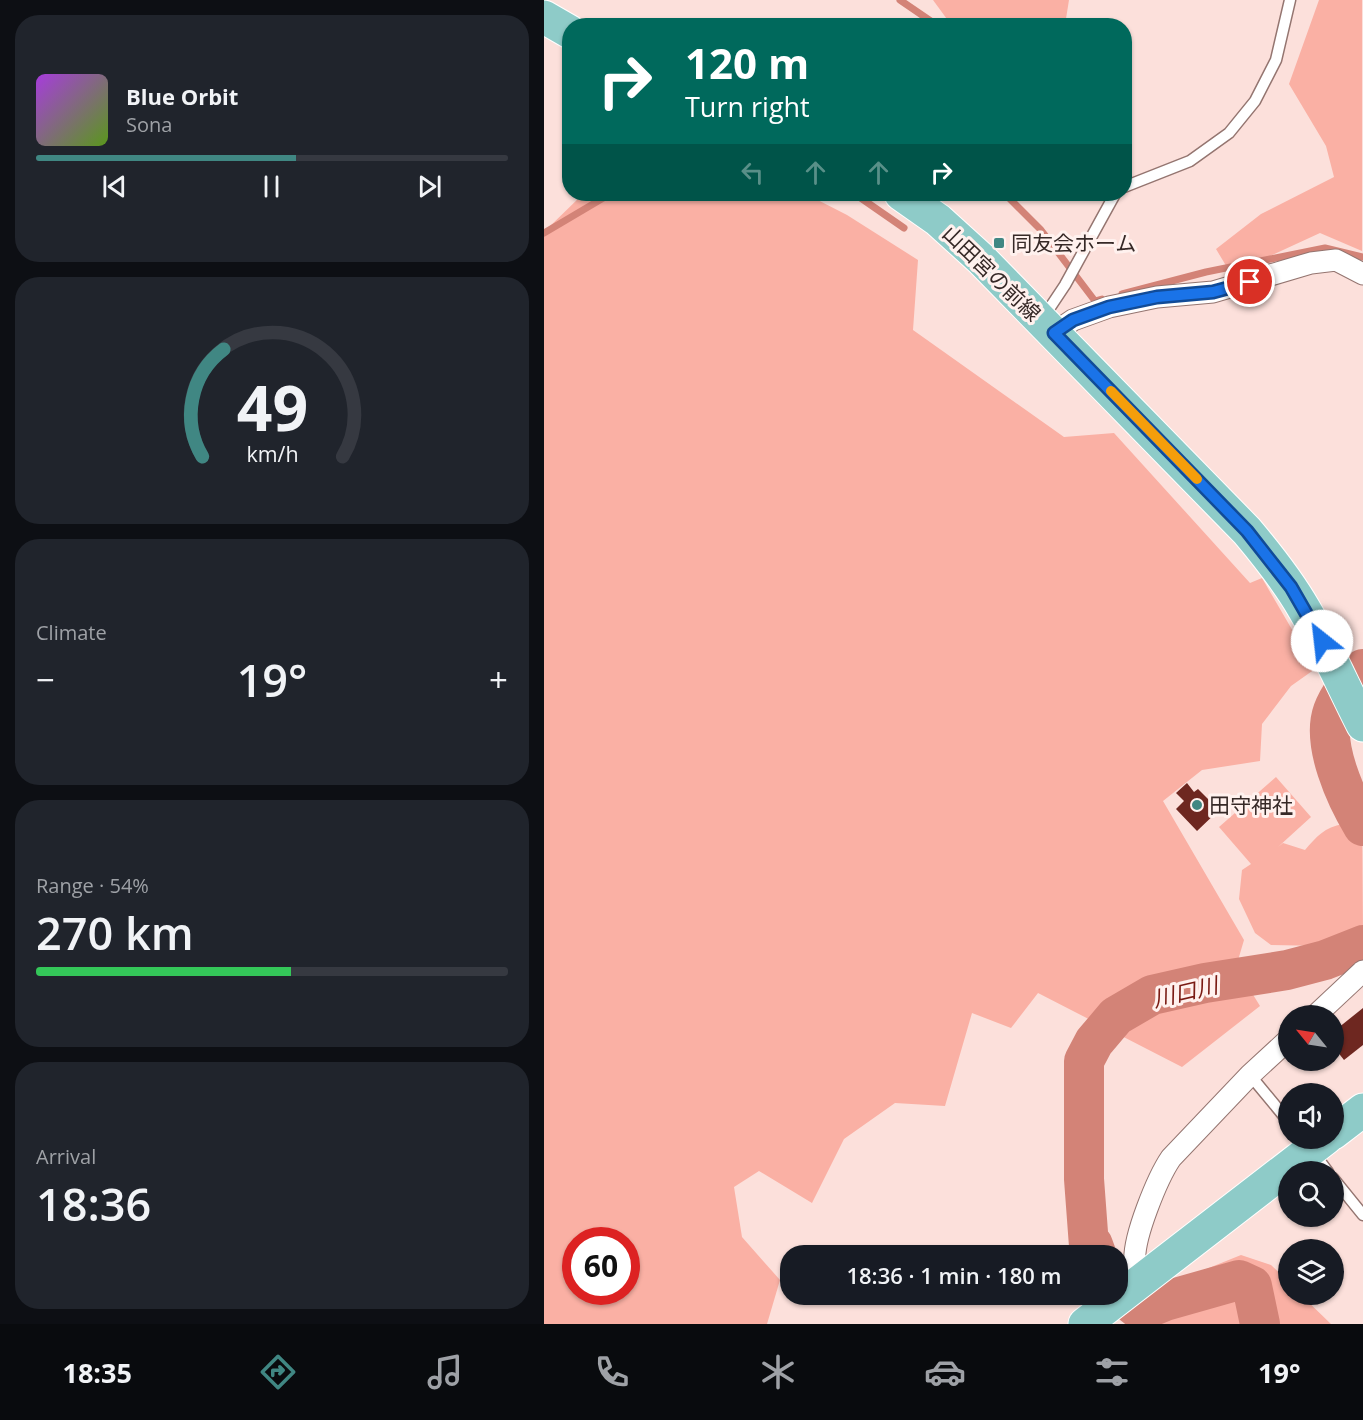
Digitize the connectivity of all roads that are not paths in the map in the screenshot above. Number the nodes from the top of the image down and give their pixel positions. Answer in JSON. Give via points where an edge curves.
{"nodes":[{"id":1,"x":1290,"y":0,"type":"edge"},
{"id":2,"x":544,"y":17,"type":"edge"},
{"id":3,"x":562,"y":27,"type":"edge"},
{"id":4,"x":1132,"y":184,"type":"edge"},
{"id":5,"x":911,"y":201,"type":"edge"},
{"id":6,"x":1111,"y":201,"type":"edge"},
{"id":7,"x":1363,"y":274,"type":"edge"},
{"id":8,"x":1048,"y":326,"type":"junction"},
{"id":9,"x":1358,"y":715,"type":"edge"},
{"id":10,"x":1363,"y":971,"type":"edge"},
{"id":11,"x":1327,"y":1005,"type":"edge"},
{"id":12,"x":1278,"y":1049,"type":"edge"},
{"id":13,"x":1250,"y":1075,"type":"junction"},
{"id":14,"x":1278,"y":1109,"type":"edge"},
{"id":15,"x":1363,"y":1110,"type":"edge"},
{"id":16,"x":1344,"y":1126,"type":"edge"},
{"id":17,"x":1316,"y":1149,"type":"edge"},
{"id":18,"x":1344,"y":1192,"type":"edge"},
{"id":19,"x":1363,"y":1215,"type":"edge"},
{"id":20,"x":1137,"y":1284,"type":"junction"},
{"id":21,"x":1093,"y":1318,"type":"edge"}],
"edges":[{"from":1,"to":4,"type":"lane","via":[[1276,60],[1255,101],[1229,133],[1190,161]]},
{"from":2,"to":3,"type":"main road"},
{"from":5,"to":8,"type":"main road","name":"山田宮の前線","via":[[970,248]]},
{"from":6,"to":8,"type":"lane","via":[[1065,285]]},
{"from":7,"to":8,"type":"street","via":[[1336,260],[1311,263],[1213,292],[1157,297]]},
{"from":8,"to":9,"type":"main road","name":"山田宮の前線","via":[[1247,531],[1291,587]]},
{"from":10,"to":11,"type":"street"},
{"from":12,"to":13,"type":"street"},
{"from":13,"to":14,"type":"lane"},
{"from":13,"to":20,"type":"street","via":[[1162,1171],[1139,1235]]},
{"from":15,"to":16,"type":"main road"},
{"from":17,"to":20,"type":"main road"},
{"from":18,"to":19,"type":"lane"},
{"from":20,"to":21,"type":"main road"}]}
